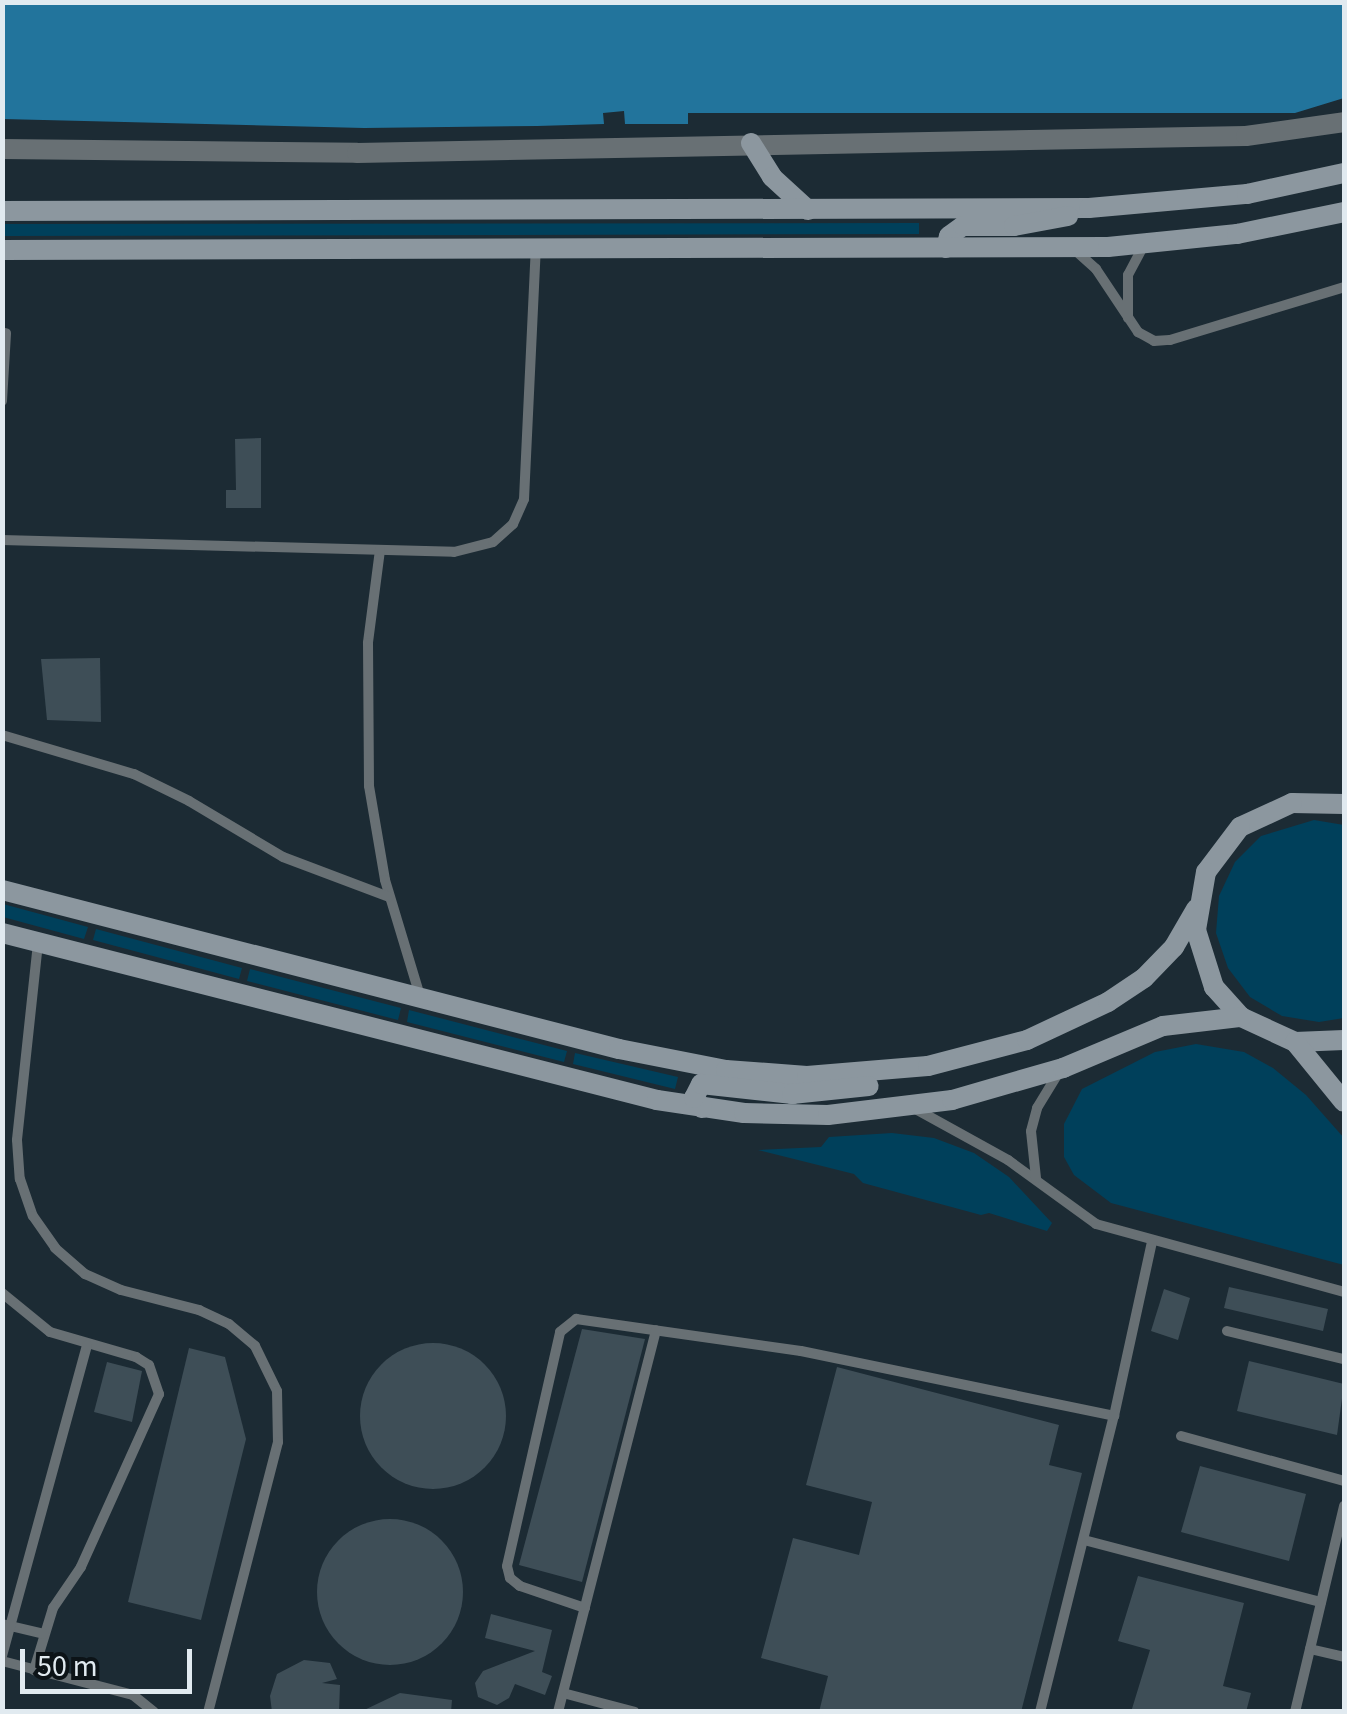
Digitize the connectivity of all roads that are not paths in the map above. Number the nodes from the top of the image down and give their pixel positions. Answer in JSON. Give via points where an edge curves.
{"nodes":[{"id":1,"x":1344,"y":122,"type":"edge"},
{"id":2,"x":751,"y":143,"type":"junction"},
{"id":3,"x":2,"y":149,"type":"edge"},
{"id":4,"x":1344,"y":173,"type":"edge"},
{"id":5,"x":1089,"y":208,"type":"junction"},
{"id":6,"x":808,"y":210,"type":"junction"},
{"id":7,"x":2,"y":211,"type":"edge"},
{"id":8,"x":1344,"y":212,"type":"edge"},
{"id":9,"x":1144,"y":244,"type":"junction"},
{"id":10,"x":1072,"y":247,"type":"junction"},
{"id":11,"x":946,"y":248,"type":"junction"},
{"id":12,"x":536,"y":249,"type":"junction"},
{"id":13,"x":2,"y":250,"type":"edge"},
{"id":14,"x":1344,"y":287,"type":"edge"},
{"id":15,"x":1128,"y":319,"type":"junction"},
{"id":16,"x":6,"y":333,"type":"dead end"},
{"id":17,"x":2,"y":401,"type":"edge"},
{"id":18,"x":2,"y":540,"type":"edge"},
{"id":19,"x":380,"y":550,"type":"junction"},
{"id":20,"x":2,"y":735,"type":"edge"},
{"id":21,"x":1344,"y":804,"type":"edge"},
{"id":22,"x":2,"y":890,"type":"edge"},
{"id":23,"x":389,"y":897,"type":"junction"},
{"id":24,"x":1196,"y":910,"type":"junction"},
{"id":25,"x":2,"y":933,"type":"edge"},
{"id":26,"x":38,"y":942,"type":"junction"},
{"id":27,"x":421,"y":998,"type":"junction"},
{"id":28,"x":1241,"y":1017,"type":"junction"},
{"id":29,"x":1344,"y":1040,"type":"edge"},
{"id":30,"x":1295,"y":1042,"type":"junction"},
{"id":31,"x":928,"y":1066,"type":"junction"},
{"id":32,"x":1063,"y":1068,"type":"junction"},
{"id":33,"x":1344,"y":1102,"type":"edge"},
{"id":34,"x":912,"y":1107,"type":"junction"},
{"id":35,"x":702,"y":1108,"type":"junction"},
{"id":36,"x":1036,"y":1178,"type":"junction"},
{"id":37,"x":1152,"y":1241,"type":"junction"},
{"id":38,"x":2,"y":1292,"type":"edge"},
{"id":39,"x":1344,"y":1292,"type":"edge"},
{"id":40,"x":656,"y":1330,"type":"junction"},
{"id":41,"x":1228,"y":1331,"type":"dead end"},
{"id":42,"x":87,"y":1345,"type":"junction"},
{"id":43,"x":1344,"y":1359,"type":"edge"},
{"id":44,"x":1114,"y":1416,"type":"junction"},
{"id":45,"x":1181,"y":1436,"type":"dead end"},
{"id":46,"x":1344,"y":1482,"type":"edge"},
{"id":47,"x":1344,"y":1506,"type":"edge"},
{"id":48,"x":1084,"y":1540,"type":"junction"},
{"id":49,"x":1322,"y":1602,"type":"junction"},
{"id":50,"x":585,"y":1608,"type":"junction"},
{"id":51,"x":6,"y":1625,"type":"edge"},
{"id":52,"x":44,"y":1634,"type":"junction"},
{"id":53,"x":1310,"y":1649,"type":"junction"},
{"id":54,"x":1344,"y":1658,"type":"edge"},
{"id":55,"x":2,"y":1659,"type":"edge"},
{"id":56,"x":34,"y":1670,"type":"junction"},
{"id":57,"x":563,"y":1693,"type":"junction"},
{"id":58,"x":154,"y":1712,"type":"edge"},
{"id":59,"x":208,"y":1712,"type":"edge"},
{"id":60,"x":558,"y":1712,"type":"edge"},
{"id":61,"x":635,"y":1712,"type":"edge"},
{"id":62,"x":1040,"y":1712,"type":"edge"},
{"id":63,"x":1295,"y":1712,"type":"edge"}],
"edges":[{"from":1,"to":2,"type":"street","via":[[1246,136]]},
{"from":2,"to":3,"type":"street","via":[[357,153]]},
{"from":2,"to":6,"type":"main road","via":[[772,177]]},
{"from":4,"to":5,"type":"main road","via":[[1230,196]]},
{"from":5,"to":6,"type":"main road"},
{"from":5,"to":11,"type":"main road","via":[[1033,224],[963,226],[948,236]]},
{"from":6,"to":7,"type":"main road"},
{"from":8,"to":9,"type":"main road"},
{"from":9,"to":10,"type":"main road"},
{"from":9,"to":15,"type":"lane","via":[[1128,275]]},
{"from":10,"to":11,"type":"main road"},
{"from":10,"to":15,"type":"lane","via":[[1096,269]]},
{"from":11,"to":12,"type":"main road"},
{"from":12,"to":13,"type":"main road"},
{"from":12,"to":19,"type":"lane","via":[[520,512],[504,534],[481,548]]},
{"from":14,"to":15,"type":"lane","via":[[1162,342],[1146,338]]},
{"from":16,"to":17,"type":"lane"},
{"from":18,"to":19,"type":"lane"},
{"from":19,"to":23,"type":"lane","via":[[368,643],[366,739]]},
{"from":20,"to":23,"type":"lane","via":[[134,774],[283,857]]},
{"from":21,"to":24,"type":"main road","via":[[1292,803],[1240,827],[1215,856]]},
{"from":22,"to":27,"type":"main road"},
{"from":23,"to":27,"type":"lane"},
{"from":24,"to":28,"type":"main road","via":[[1205,969]]},
{"from":24,"to":31,"type":"main road","via":[[1160,964],[1127,991],[1026,1040]]},
{"from":25,"to":26,"type":"main road"},
{"from":26,"to":35,"type":"main road"},
{"from":26,"to":59,"type":"lane","via":[[17,1140],[32,1216],[55,1248],[102,1283],[230,1324],[255,1346],[277,1391],[278,1442]]},
{"from":27,"to":31,"type":"main road","via":[[726,1070],[834,1076]]},
{"from":28,"to":30,"type":"main road"},
{"from":28,"to":32,"type":"main road","via":[[1163,1026]]},
{"from":29,"to":30,"type":"main road"},
{"from":30,"to":33,"type":"main road"},
{"from":31,"to":35,"type":"main road","via":[[865,1087],[818,1093],[701,1084],[694,1098]]},
{"from":32,"to":34,"type":"main road"},
{"from":32,"to":36,"type":"lane","via":[[1034,1119]]},
{"from":34,"to":35,"type":"main road","via":[[800,1115]]},
{"from":34,"to":36,"type":"lane"},
{"from":36,"to":37,"type":"lane","via":[[1096,1224]]},
{"from":37,"to":39,"type":"lane"},
{"from":37,"to":44,"type":"lane"},
{"from":38,"to":42,"type":"lane","via":[[50,1332]]},
{"from":40,"to":44,"type":"lane","via":[[801,1350]]},
{"from":40,"to":50,"type":"lane"},
{"from":40,"to":50,"type":"lane","via":[[583,1318],[560,1332],[507,1566],[520,1586]]},
{"from":41,"to":43,"type":"lane"},
{"from":42,"to":51,"type":"lane"},
{"from":42,"to":52,"type":"lane","via":[[149,1365],[159,1394]]},
{"from":44,"to":48,"type":"lane"},
{"from":45,"to":46,"type":"lane"},
{"from":47,"to":49,"type":"lane"},
{"from":48,"to":49,"type":"lane"},
{"from":48,"to":62,"type":"lane"},
{"from":49,"to":53,"type":"lane"},
{"from":50,"to":57,"type":"lane"},
{"from":51,"to":52,"type":"lane"},
{"from":51,"to":55,"type":"lane"},
{"from":52,"to":56,"type":"lane"},
{"from":53,"to":54,"type":"lane"},
{"from":53,"to":63,"type":"lane"},
{"from":55,"to":56,"type":"lane"},
{"from":56,"to":58,"type":"lane","via":[[133,1695]]},
{"from":57,"to":60,"type":"lane"},
{"from":57,"to":61,"type":"lane"}]}
